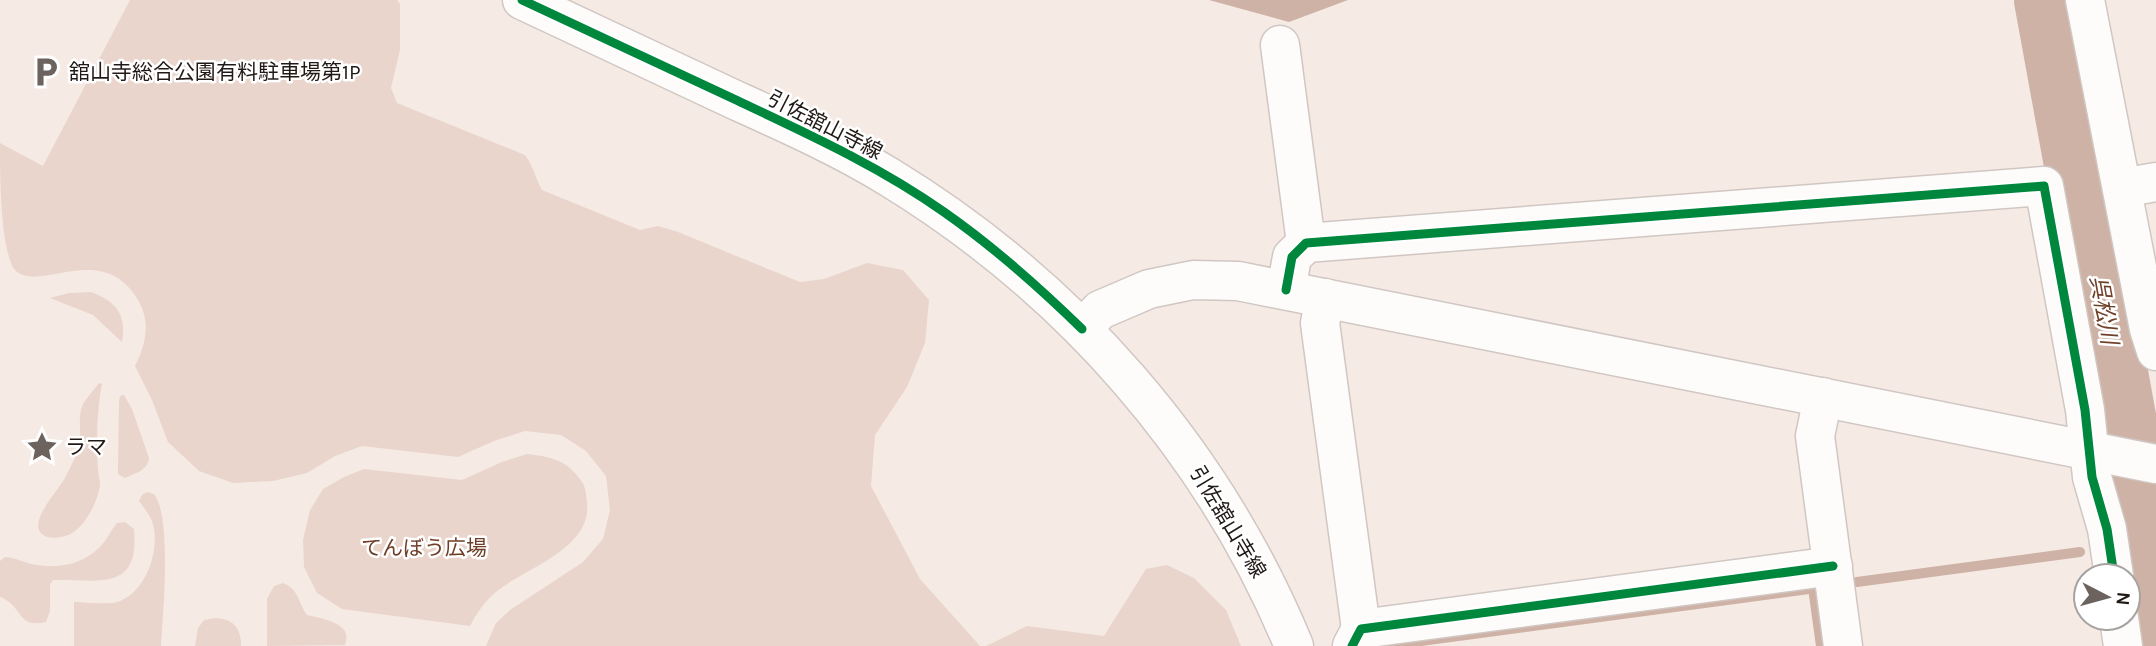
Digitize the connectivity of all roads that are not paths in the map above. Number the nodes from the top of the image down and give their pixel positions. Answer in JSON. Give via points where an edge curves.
{"nodes":[{"id":1,"x":522,"y":0,"type":"edge"},
{"id":2,"x":2085,"y":0,"type":"edge"},
{"id":3,"x":1280,"y":45,"type":"dead end"},
{"id":4,"x":2139,"y":185,"type":"edge"},
{"id":5,"x":1306,"y":243,"type":"junction"},
{"id":6,"x":1286,"y":290,"type":"junction"},
{"id":7,"x":1325,"y":298,"type":"junction"},
{"id":8,"x":1082,"y":329,"type":"junction"},
{"id":9,"x":2156,"y":351,"type":"edge"},
{"id":10,"x":1823,"y":397,"type":"junction"},
{"id":11,"x":2094,"y":452,"type":"junction"},
{"id":12,"x":2156,"y":464,"type":"edge"},
{"id":13,"x":2111,"y":562,"type":"edge"},
{"id":14,"x":1833,"y":566,"type":"junction"},
{"id":15,"x":1356,"y":638,"type":"edge"},
{"id":16,"x":1294,"y":646,"type":"edge"},
{"id":17,"x":1843,"y":646,"type":"edge"}],
"edges":[{"from":1,"to":8,"type":"street","name":"引佐舘山寺線","via":[[829,143],[887,176],[997,251]]},
{"from":2,"to":4,"type":"street"},
{"from":3,"to":5,"type":"street"},
{"from":4,"to":9,"type":"street","via":[[2149,330]]},
{"from":5,"to":6,"type":"street","via":[[1292,257]]},
{"from":5,"to":11,"type":"street","via":[[2044,186]]},
{"from":6,"to":7,"type":"street"},
{"from":6,"to":8,"type":"street","via":[[1216,279],[1171,283],[1100,310]]},
{"from":7,"to":10,"type":"street"},
{"from":7,"to":15,"type":"street","via":[[1320,323]]},
{"from":8,"to":16,"type":"street","name":"引佐舘山寺線","via":[[1139,391],[1218,499]]},
{"from":10,"to":11,"type":"street"},
{"from":10,"to":14,"type":"street","via":[[1815,436]]},
{"from":11,"to":12,"type":"street"},
{"from":11,"to":13,"type":"street","via":[[2092,477]]},
{"from":14,"to":15,"type":"street"},
{"from":14,"to":17,"type":"street"}]}
